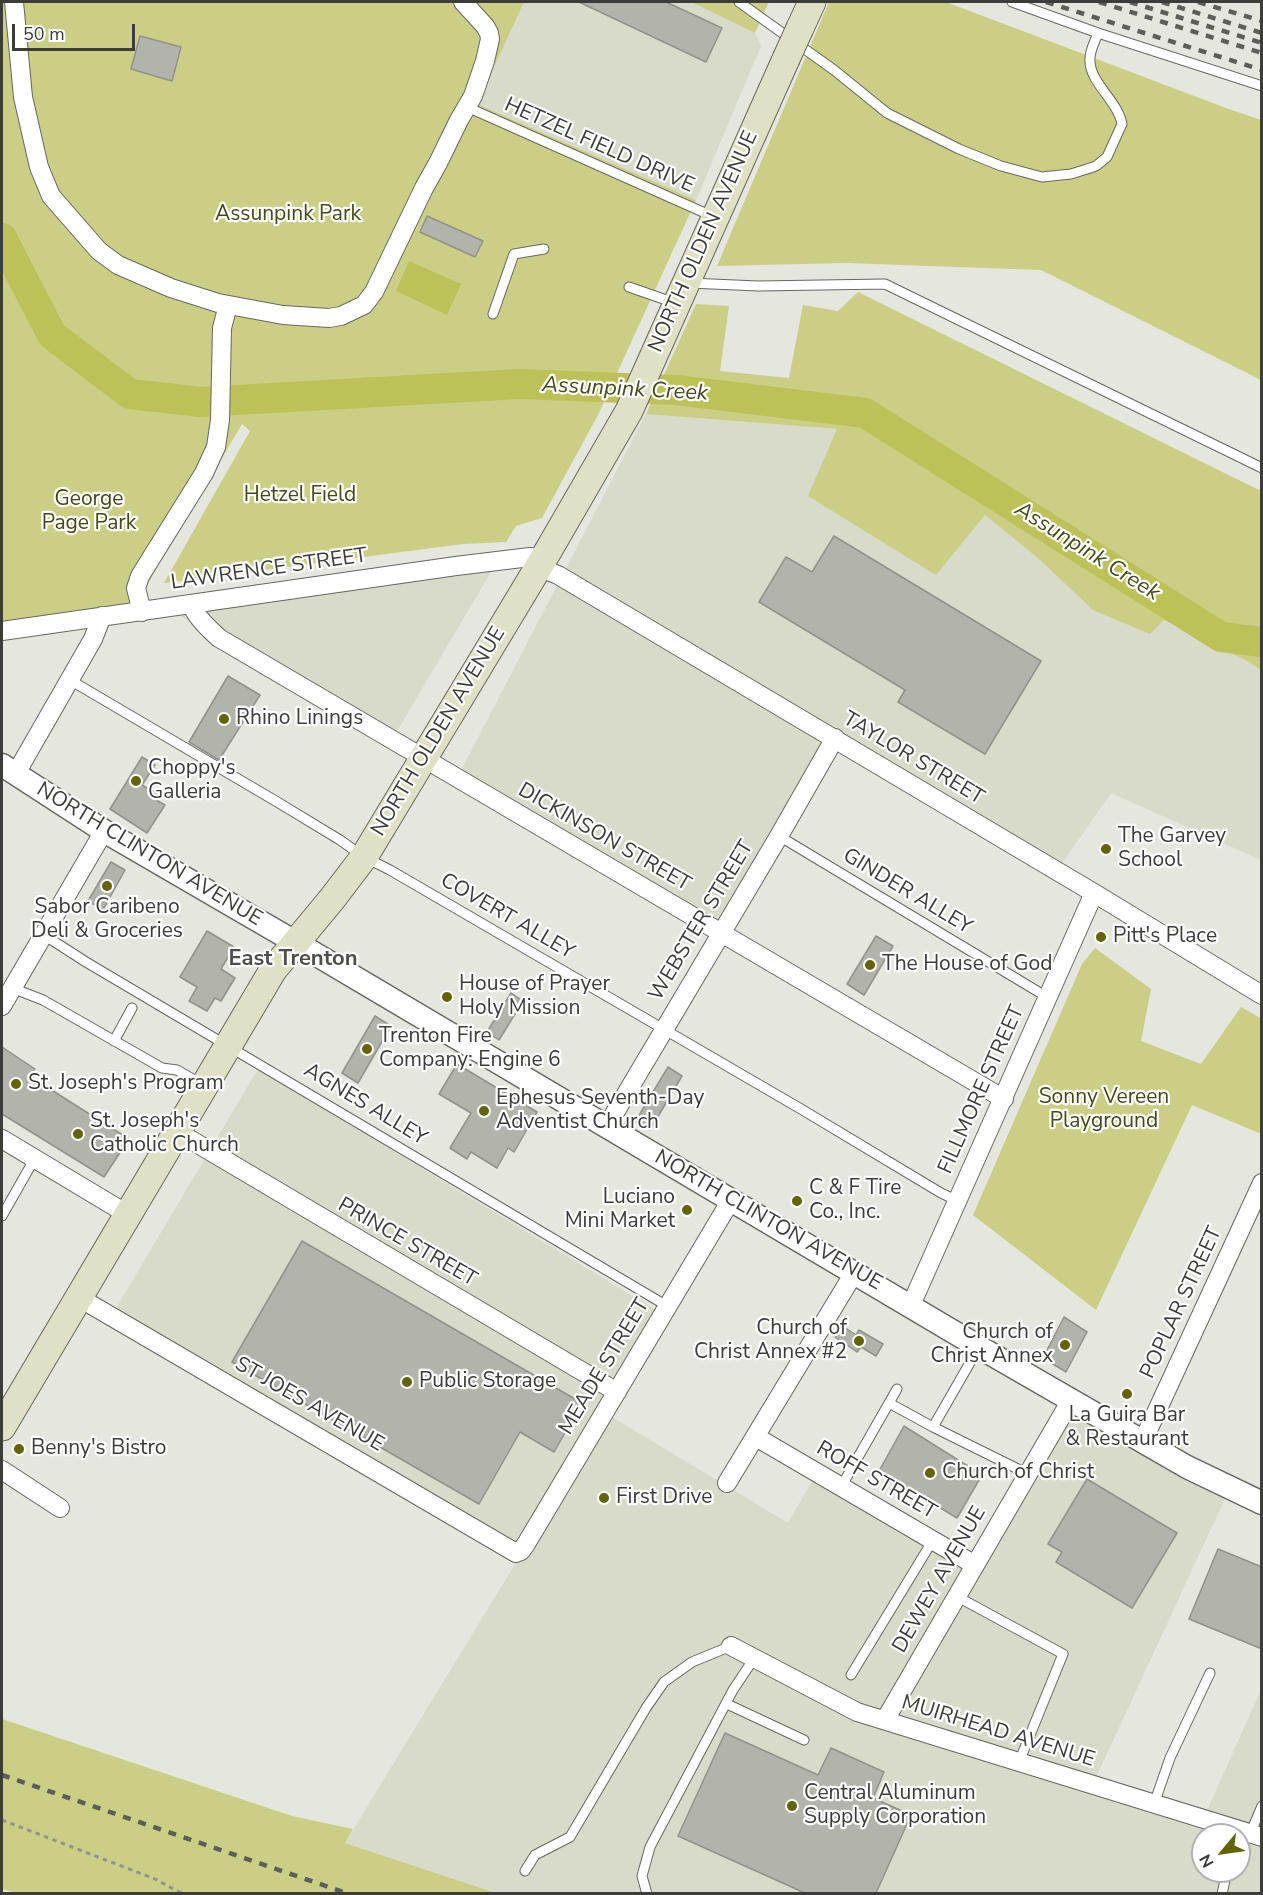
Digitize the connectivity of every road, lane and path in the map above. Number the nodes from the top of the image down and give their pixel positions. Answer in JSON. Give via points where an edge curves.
{"nodes":[{"id":1,"x":14,"y":2,"type":"edge"},
{"id":2,"x":463,"y":2,"type":"edge"},
{"id":3,"x":739,"y":2,"type":"edge"},
{"id":4,"x":813,"y":2,"type":"edge"},
{"id":5,"x":1012,"y":2,"type":"edge"},
{"id":6,"x":1098,"y":33,"type":"junction"},
{"id":7,"x":1262,"y":86,"type":"edge"},
{"id":8,"x":467,"y":107,"type":"junction"},
{"id":9,"x":716,"y":218,"type":"junction"},
{"id":10,"x":544,"y":249,"type":"dead end"},
{"id":11,"x":629,"y":287,"type":"dead end"},
{"id":12,"x":682,"y":294,"type":"junction"},
{"id":13,"x":228,"y":305,"type":"junction"},
{"id":14,"x":493,"y":314,"type":"dead end"},
{"id":15,"x":1262,"y":468,"type":"edge"},
{"id":16,"x":541,"y":562,"type":"junction"},
{"id":17,"x":191,"y":604,"type":"junction"},
{"id":18,"x":142,"y":612,"type":"junction"},
{"id":19,"x":102,"y":616,"type":"junction"},
{"id":20,"x":2,"y":631,"type":"edge"},
{"id":21,"x":70,"y":680,"type":"junction"},
{"id":22,"x":835,"y":738,"type":"junction"},
{"id":23,"x":423,"y":759,"type":"junction"},
{"id":24,"x":8,"y":770,"type":"edge"},
{"id":25,"x":104,"y":831,"type":"junction"},
{"id":26,"x":779,"y":836,"type":"junction"},
{"id":27,"x":364,"y":857,"type":"junction"},
{"id":28,"x":1094,"y":892,"type":"junction"},
{"id":29,"x":721,"y":933,"type":"junction"},
{"id":30,"x":44,"y":935,"type":"junction"},
{"id":31,"x":296,"y":942,"type":"junction"},
{"id":32,"x":12,"y":988,"type":"junction"},
{"id":33,"x":1262,"y":995,"type":"edge"},
{"id":34,"x":1047,"y":998,"type":"junction"},
{"id":35,"x":2,"y":1006,"type":"edge"},
{"id":36,"x":132,"y":1008,"type":"dead end"},
{"id":37,"x":664,"y":1030,"type":"junction"},
{"id":38,"x":114,"y":1041,"type":"junction"},
{"id":39,"x":228,"y":1046,"type":"junction"},
{"id":40,"x":203,"y":1086,"type":"junction"},
{"id":41,"x":1004,"y":1099,"type":"junction"},
{"id":42,"x":607,"y":1126,"type":"junction"},
{"id":43,"x":176,"y":1131,"type":"junction"},
{"id":44,"x":2,"y":1139,"type":"edge"},
{"id":45,"x":35,"y":1158,"type":"junction"},
{"id":46,"x":1262,"y":1183,"type":"edge"},
{"id":47,"x":730,"y":1200,"type":"junction"},
{"id":48,"x":958,"y":1201,"type":"junction"},
{"id":49,"x":127,"y":1214,"type":"junction"},
{"id":50,"x":2,"y":1216,"type":"edge"},
{"id":51,"x":854,"y":1273,"type":"junction"},
{"id":52,"x":78,"y":1297,"type":"junction"},
{"id":53,"x":911,"y":1305,"type":"junction"},
{"id":54,"x":668,"y":1306,"type":"junction"},
{"id":55,"x":979,"y":1347,"type":"junction"},
{"id":56,"x":897,"y":1389,"type":"dead end"},
{"id":57,"x":617,"y":1392,"type":"junction"},
{"id":58,"x":1071,"y":1400,"type":"junction"},
{"id":59,"x":889,"y":1403,"type":"junction"},
{"id":60,"x":2,"y":1427,"type":"edge"},
{"id":61,"x":933,"y":1427,"type":"junction"},
{"id":62,"x":756,"y":1437,"type":"junction"},
{"id":63,"x":1143,"y":1441,"type":"junction"},
{"id":64,"x":2,"y":1470,"type":"edge"},
{"id":65,"x":1028,"y":1474,"type":"junction"},
{"id":66,"x":727,"y":1483,"type":"dead end"},
{"id":67,"x":841,"y":1486,"type":"junction"},
{"id":68,"x":1262,"y":1503,"type":"edge"},
{"id":69,"x":60,"y":1508,"type":"dead end"},
{"id":70,"x":933,"y":1540,"type":"junction"},
{"id":71,"x":516,"y":1553,"type":"joint"},
{"id":72,"x":975,"y":1564,"type":"junction"},
{"id":73,"x":956,"y":1596,"type":"junction"},
{"id":74,"x":731,"y":1646,"type":"joint"},
{"id":75,"x":754,"y":1657,"type":"junction"},
{"id":76,"x":1210,"y":1673,"type":"dead end"},
{"id":77,"x":851,"y":1675,"type":"dead end"},
{"id":78,"x":727,"y":1704,"type":"junction"},
{"id":79,"x":885,"y":1720,"type":"junction"},
{"id":80,"x":804,"y":1740,"type":"dead end"},
{"id":81,"x":1019,"y":1762,"type":"junction"},
{"id":82,"x":1154,"y":1804,"type":"junction"},
{"id":83,"x":1262,"y":1806,"type":"edge"},
{"id":84,"x":2,"y":1820,"type":"edge"},
{"id":85,"x":1213,"y":1823,"type":"edge"},
{"id":86,"x":1251,"y":1827,"type":"edge"},
{"id":87,"x":525,"y":1871,"type":"dead end"},
{"id":88,"x":183,"y":1893,"type":"edge"},
{"id":89,"x":647,"y":1893,"type":"edge"}],
"edges":[{"from":1,"to":13,"type":"street","via":[[23,98],[39,167],[51,196],[99,251],[118,265],[171,288]]},
{"from":2,"to":8,"type":"street","via":[[485,26],[490,39]]},
{"from":3,"to":6,"type":"lane","via":[[887,113],[959,149],[1042,177],[1096,166],[1107,157],[1122,124],[1092,70],[1091,52]]},
{"from":4,"to":9,"type":"main road","name":"NORTH OLDEN AVENUE","bridge":true},
{"from":5,"to":6,"type":"lane"},
{"from":6,"to":7,"type":"lane"},
{"from":8,"to":9,"type":"lane","name":"HETZEL FIELD DRIVE"},
{"from":8,"to":13,"type":"street","via":[[364,305],[329,318]]},
{"from":9,"to":12,"type":"main road","name":"NORTH OLDEN AVENUE"},
{"from":10,"to":14,"type":"lane","via":[[514,254]]},
{"from":11,"to":12,"type":"lane"},
{"from":12,"to":15,"type":"lane","via":[[758,286],[885,284]]},
{"from":12,"to":16,"type":"main road","name":"NORTH OLDEN AVENUE","via":[[629,411]]},
{"from":13,"to":18,"type":"street","via":[[222,328],[216,447],[140,576],[136,588]]},
{"from":16,"to":17,"type":"street","name":"LAWRENCE STREET","via":[[530,557],[493,561]]},
{"from":16,"to":22,"type":"street","name":"TAYLOR STREET"},
{"from":16,"to":23,"type":"main road","name":"NORTH OLDEN AVENUE"},
{"from":17,"to":18,"type":"street","name":"LAWRENCE STREET"},
{"from":17,"to":23,"type":"street","name":"DICKINSON STREET","via":[[219,638]]},
{"from":18,"to":19,"type":"street","name":"LAWRENCE STREET"},
{"from":19,"to":20,"type":"street","name":"LAWRENCE STREET"},
{"from":19,"to":21,"type":"street"},
{"from":21,"to":24,"type":"street"},
{"from":21,"to":27,"type":"lane","name":"COVERT ALLEY"},
{"from":22,"to":26,"type":"street","name":"WEBSTER STREET"},
{"from":22,"to":28,"type":"street","name":"TAYLOR STREET"},
{"from":23,"to":27,"type":"main road","name":"NORTH OLDEN AVENUE"},
{"from":23,"to":29,"type":"street","name":"DICKINSON STREET"},
{"from":24,"to":25,"type":"street","name":"NORTH CLINTON AVENUE"},
{"from":25,"to":30,"type":"street"},
{"from":25,"to":31,"type":"street","name":"NORTH CLINTON AVENUE"},
{"from":26,"to":29,"type":"street","name":"WEBSTER STREET"},
{"from":26,"to":34,"type":"lane","name":"GINDER ALLEY"},
{"from":27,"to":31,"type":"main road","name":"NORTH OLDEN AVENUE"},
{"from":27,"to":37,"type":"lane","name":"COVERT ALLEY"},
{"from":28,"to":33,"type":"street","name":"TAYLOR STREET"},
{"from":28,"to":34,"type":"street","name":"FILLMORE STREET"},
{"from":29,"to":37,"type":"street","name":"WEBSTER STREET"},
{"from":29,"to":41,"type":"street","name":"DICKINSON STREET"},
{"from":30,"to":32,"type":"street"},
{"from":30,"to":39,"type":"lane","name":"AGNES ALLEY"},
{"from":31,"to":39,"type":"main road","name":"NORTH OLDEN AVENUE","via":[[273,970]]},
{"from":31,"to":42,"type":"street","name":"NORTH CLINTON AVENUE"},
{"from":32,"to":35,"type":"street"},
{"from":32,"to":38,"type":"lane","via":[[44,1000]]},
{"from":34,"to":41,"type":"street","name":"FILLMORE STREET"},
{"from":36,"to":38,"type":"lane"},
{"from":37,"to":42,"type":"street","name":"WEBSTER STREET"},
{"from":37,"to":48,"type":"lane","name":"COVERT ALLEY"},
{"from":38,"to":40,"type":"lane"},
{"from":39,"to":40,"type":"main road","name":"NORTH OLDEN AVENUE"},
{"from":39,"to":54,"type":"lane","name":"AGNES ALLEY"},
{"from":40,"to":43,"type":"main road","name":"NORTH OLDEN AVENUE"},
{"from":41,"to":48,"type":"street","name":"FILLMORE STREET"},
{"from":42,"to":47,"type":"street","name":"NORTH CLINTON AVENUE"},
{"from":43,"to":49,"type":"main road","name":"NORTH OLDEN AVENUE"},
{"from":43,"to":57,"type":"street","name":"PRINCE STREET"},
{"from":44,"to":45,"type":"street"},
{"from":45,"to":49,"type":"street"},
{"from":45,"to":50,"type":"lane"},
{"from":46,"to":63,"type":"street","name":"POPLAR STREET"},
{"from":47,"to":51,"type":"street","name":"NORTH CLINTON AVENUE"},
{"from":47,"to":54,"type":"street","name":"MEADE STREET"},
{"from":48,"to":53,"type":"street","name":"FILLMORE STREET"},
{"from":49,"to":52,"type":"main road","name":"NORTH OLDEN AVENUE"},
{"from":51,"to":53,"type":"street","name":"NORTH CLINTON AVENUE"},
{"from":51,"to":62,"type":"street"},
{"from":52,"to":60,"type":"main road","name":"NORTH OLDEN AVENUE"},
{"from":52,"to":71,"type":"street","name":"ST JOES AVENUE"},
{"from":53,"to":55,"type":"street","name":"NORTH CLINTON AVENUE"},
{"from":54,"to":57,"type":"street","name":"MEADE STREET"},
{"from":55,"to":58,"type":"street","name":"NORTH CLINTON AVENUE"},
{"from":55,"to":61,"type":"lane"},
{"from":56,"to":59,"type":"lane"},
{"from":57,"to":71,"type":"street","name":"MEADE STREET","via":[[526,1544]]},
{"from":58,"to":63,"type":"street","name":"NORTH CLINTON AVENUE"},
{"from":58,"to":65,"type":"street","name":"DEWEY AVENUE"},
{"from":59,"to":61,"type":"lane"},
{"from":59,"to":67,"type":"lane"},
{"from":61,"to":65,"type":"lane"},
{"from":62,"to":66,"type":"street"},
{"from":62,"to":67,"type":"street","name":"ROFF STREET"},
{"from":63,"to":68,"type":"street","name":"NORTH CLINTON AVENUE"},
{"from":64,"to":69,"type":"street"},
{"from":65,"to":72,"type":"street","name":"DEWEY AVENUE"},
{"from":67,"to":70,"type":"street","name":"ROFF STREET"},
{"from":70,"to":72,"type":"street","name":"ROFF STREET"},
{"from":70,"to":77,"type":"lane"},
{"from":72,"to":73,"type":"street","name":"DEWEY AVENUE"},
{"from":73,"to":79,"type":"street","name":"DEWEY AVENUE"},
{"from":73,"to":81,"type":"lane","via":[[1063,1654]]},
{"from":74,"to":75,"type":"street","name":"MUIRHEAD AVENUE"},
{"from":74,"to":87,"type":"lane","via":[[692,1662],[664,1682],[570,1837],[535,1855]]},
{"from":75,"to":78,"type":"lane"},
{"from":75,"to":79,"type":"street","name":"MUIRHEAD AVENUE","via":[[857,1712]]},
{"from":76,"to":82,"type":"lane","via":[[1170,1758]]},
{"from":78,"to":80,"type":"lane"},
{"from":78,"to":89,"type":"lane","via":[[650,1847],[642,1876]]},
{"from":79,"to":81,"type":"street","name":"MUIRHEAD AVENUE"},
{"from":81,"to":82,"type":"street","name":"MUIRHEAD AVENUE"},
{"from":82,"to":85,"type":"street","name":"MUIRHEAD AVENUE"},
{"from":83,"to":86,"type":"lane"},
{"from":84,"to":88,"type":"path"}]}
